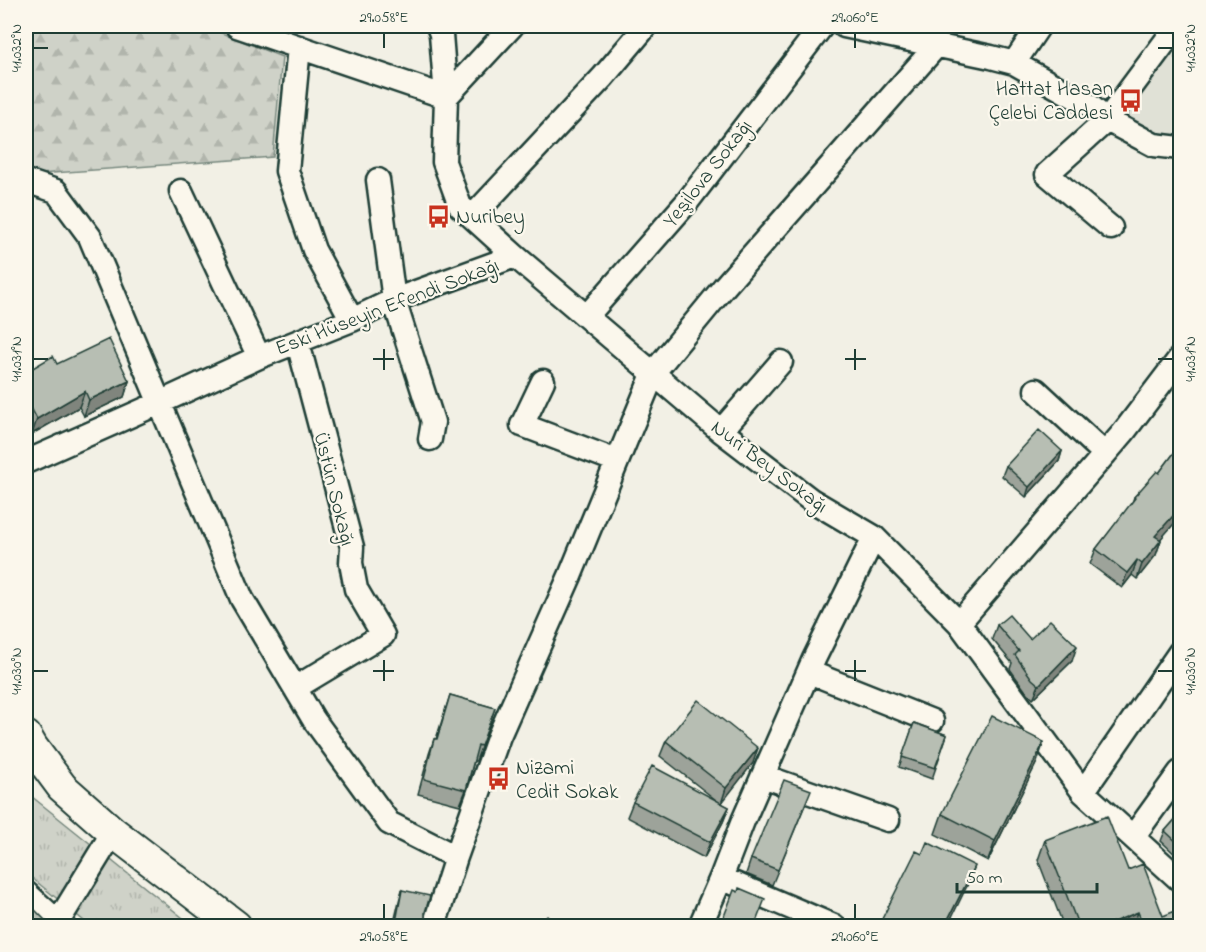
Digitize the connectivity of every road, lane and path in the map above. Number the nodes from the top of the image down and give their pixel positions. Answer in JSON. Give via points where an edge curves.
{"nodes":[{"id":1,"x":237,"y":26,"type":"edge"},
{"id":2,"x":438,"y":26,"type":"edge"},
{"id":3,"x":512,"y":26,"type":"edge"},
{"id":4,"x":646,"y":26,"type":"edge"},
{"id":5,"x":822,"y":26,"type":"edge"},
{"id":6,"x":844,"y":26,"type":"edge"},
{"id":7,"x":1039,"y":26,"type":"edge"},
{"id":8,"x":1177,"y":26,"type":"edge"},
{"id":9,"x":937,"y":45,"type":"junction"},
{"id":10,"x":299,"y":47,"type":"junction"},
{"id":11,"x":1014,"y":63,"type":"junction"},
{"id":12,"x":446,"y":98,"type":"junction"},
{"id":13,"x":1107,"y":120,"type":"junction"},
{"id":14,"x":1180,"y":148,"type":"edge"},
{"id":15,"x":378,"y":180,"type":"dead end"},
{"id":16,"x":26,"y":181,"type":"edge"},
{"id":17,"x":181,"y":192,"type":"dead end"},
{"id":18,"x":472,"y":217,"type":"junction"},
{"id":19,"x":1111,"y":228,"type":"dead end"},
{"id":20,"x":515,"y":256,"type":"junction"},
{"id":21,"x":394,"y":300,"type":"junction"},
{"id":22,"x":587,"y":316,"type":"junction"},
{"id":23,"x":352,"y":320,"type":"junction"},
{"id":24,"x":298,"y":343,"type":"junction"},
{"id":25,"x":259,"y":357,"type":"junction"},
{"id":26,"x":1180,"y":358,"type":"edge"},
{"id":27,"x":782,"y":362,"type":"dead end"},
{"id":28,"x":654,"y":372,"type":"junction"},
{"id":29,"x":543,"y":381,"type":"dead end"},
{"id":30,"x":1036,"y":390,"type":"dead end"},
{"id":31,"x":159,"y":403,"type":"junction"},
{"id":32,"x":721,"y":431,"type":"junction"},
{"id":33,"x":430,"y":439,"type":"dead end"},
{"id":34,"x":1105,"y":454,"type":"junction"},
{"id":35,"x":617,"y":461,"type":"junction"},
{"id":36,"x":26,"y":462,"type":"edge"},
{"id":37,"x":874,"y":537,"type":"junction"},
{"id":38,"x":959,"y":623,"type":"junction"},
{"id":39,"x":1180,"y":652,"type":"edge"},
{"id":40,"x":808,"y":672,"type":"junction"},
{"id":41,"x":295,"y":688,"type":"junction"},
{"id":42,"x":932,"y":721,"type":"dead end"},
{"id":43,"x":26,"y":736,"type":"edge"},
{"id":44,"x":1180,"y":772,"type":"edge"},
{"id":45,"x":763,"y":776,"type":"junction"},
{"id":46,"x":1083,"y":792,"type":"junction"},
{"id":47,"x":888,"y":820,"type":"dead end"},
{"id":48,"x":113,"y":832,"type":"junction"},
{"id":49,"x":1133,"y":837,"type":"junction"},
{"id":50,"x":456,"y":857,"type":"junction"},
{"id":51,"x":721,"y":878,"type":"junction"},
{"id":52,"x":1180,"y":880,"type":"edge"},
{"id":53,"x":26,"y":893,"type":"edge"},
{"id":54,"x":58,"y":924,"type":"edge"},
{"id":55,"x":834,"y":926,"type":"edge"},
{"id":56,"x":236,"y":927,"type":"edge"},
{"id":57,"x":434,"y":927,"type":"edge"},
{"id":58,"x":700,"y":927,"type":"edge"}],
"edges":[{"from":1,"to":10,"type":"street"},
{"from":2,"to":12,"type":"street","name":"Nuri Bey Sokağı"},
{"from":3,"to":12,"type":"street"},
{"from":4,"to":18,"type":"street"},
{"from":5,"to":22,"type":"street","name":"Yeşilova Sokağı","via":[[687,202]]},
{"from":6,"to":9,"type":"street"},
{"from":7,"to":11,"type":"street"},
{"from":8,"to":13,"type":"street"},
{"from":9,"to":11,"type":"street"},
{"from":9,"to":28,"type":"street"},
{"from":10,"to":12,"type":"street"},
{"from":10,"to":23,"type":"street","via":[[287,171],[314,250]]},
{"from":11,"to":13,"type":"street","via":[[1089,105]]},
{"from":12,"to":18,"type":"street","name":"Nuri Bey Sokağı","via":[[444,162],[460,206]]},
{"from":13,"to":14,"type":"street","via":[[1154,145]]},
{"from":13,"to":19,"type":"street","via":[[1047,174]]},
{"from":15,"to":21,"type":"street"},
{"from":16,"to":31,"type":"street","via":[[56,190],[90,237]]},
{"from":17,"to":25,"type":"street","name":"Eski Hüseyin Efendi Sokağı"},
{"from":18,"to":20,"type":"street","name":"Nuri Bey Sokağı"},
{"from":20,"to":21,"type":"street","name":"Eski Hüseyin Efendi Sokağı"},
{"from":20,"to":22,"type":"street","name":"Nuri Bey Sokağı"},
{"from":21,"to":23,"type":"street","name":"Eski Hüseyin Efendi Sokağı"},
{"from":21,"to":33,"type":"street","via":[[433,422]]},
{"from":22,"to":28,"type":"street","name":"Nuri Bey Sokağı"},
{"from":23,"to":24,"type":"street","name":"Eski Hüseyin Efendi Sokağı"},
{"from":24,"to":25,"type":"street","name":"Eski Hüseyin Efendi Sokağı"},
{"from":24,"to":41,"type":"street","name":"Üstün Sokağı","via":[[352,547],[356,589],[383,635]]},
{"from":25,"to":31,"type":"street","name":"Eski Hüseyin Efendi Sokağı"},
{"from":26,"to":34,"type":"street"},
{"from":27,"to":32,"type":"street"},
{"from":28,"to":32,"type":"street","name":"Nuri Bey Sokağı"},
{"from":28,"to":35,"type":"street"},
{"from":29,"to":35,"type":"street","via":[[522,425]]},
{"from":30,"to":34,"type":"street"},
{"from":31,"to":36,"type":"street","name":"Eski Hüseyin Efendi Sokağı"},
{"from":31,"to":41,"type":"street","via":[[242,599]]},
{"from":32,"to":37,"type":"street","name":"Nuri Bey Sokağı","via":[[811,500]]},
{"from":34,"to":38,"type":"street"},
{"from":35,"to":50,"type":"street","via":[[499,736]]},
{"from":37,"to":38,"type":"street","name":"Nuri Bey Sokağı"},
{"from":37,"to":40,"type":"street"},
{"from":38,"to":46,"type":"street","name":"Nuri Bey Sokağı"},
{"from":39,"to":46,"type":"street"},
{"from":40,"to":42,"type":"street"},
{"from":40,"to":45,"type":"street"},
{"from":41,"to":50,"type":"street","via":[[389,823]]},
{"from":43,"to":48,"type":"main road","via":[[62,787]]},
{"from":44,"to":49,"type":"street"},
{"from":45,"to":47,"type":"street"},
{"from":45,"to":51,"type":"street"},
{"from":46,"to":49,"type":"street","name":"Nuri Bey Sokağı"},
{"from":48,"to":54,"type":"street"},
{"from":48,"to":56,"type":"main road"},
{"from":49,"to":52,"type":"street","name":"Nuri Bey Sokağı"},
{"from":50,"to":57,"type":"street"},
{"from":51,"to":55,"type":"street"},
{"from":51,"to":58,"type":"street"},
{"from":53,"to":54,"type":"street"}]}
